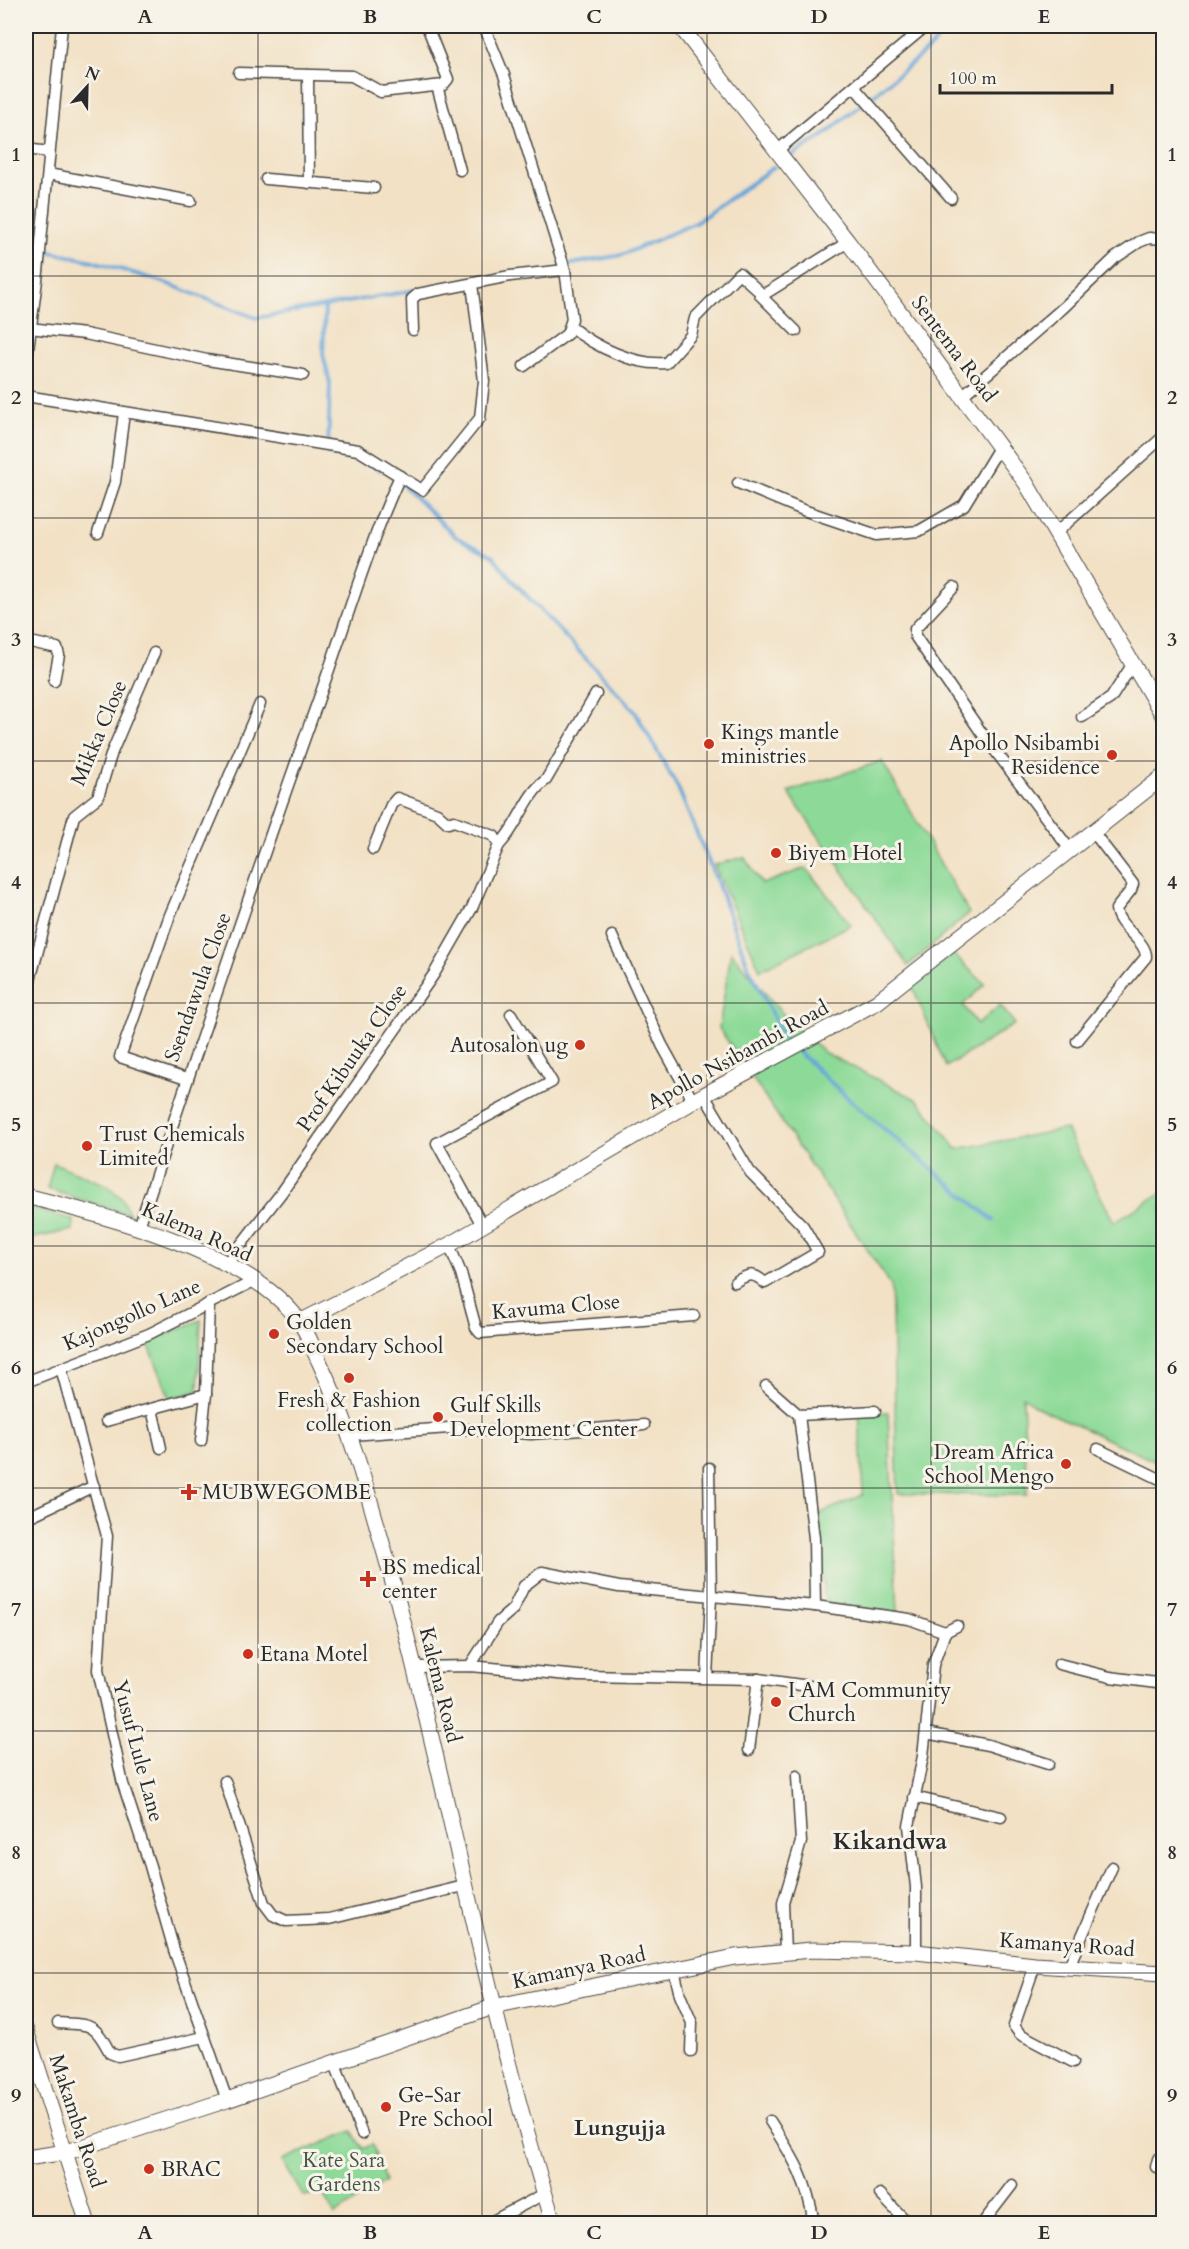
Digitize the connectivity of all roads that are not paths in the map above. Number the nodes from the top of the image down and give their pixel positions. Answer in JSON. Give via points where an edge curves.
{"nodes":[{"id":1,"x":62,"y":26,"type":"edge"},
{"id":2,"x":427,"y":26,"type":"edge"},
{"id":3,"x":484,"y":26,"type":"edge"},
{"id":4,"x":680,"y":26,"type":"edge"},
{"id":5,"x":926,"y":26,"type":"edge"},
{"id":6,"x":239,"y":73,"type":"dead end"},
{"id":7,"x":308,"y":75,"type":"junction"},
{"id":8,"x":437,"y":86,"type":"junction"},
{"id":9,"x":855,"y":88,"type":"junction"},
{"id":10,"x":26,"y":149,"type":"edge"},
{"id":11,"x":778,"y":150,"type":"junction"},
{"id":12,"x":49,"y":152,"type":"junction"},
{"id":13,"x":460,"y":170,"type":"dead end"},
{"id":14,"x":48,"y":174,"type":"junction"},
{"id":15,"x":266,"y":179,"type":"dead end"},
{"id":16,"x":309,"y":183,"type":"junction"},
{"id":17,"x":374,"y":188,"type":"dead end"},
{"id":18,"x":951,"y":198,"type":"dead end"},
{"id":19,"x":191,"y":201,"type":"dead end"},
{"id":20,"x":1164,"y":239,"type":"edge"},
{"id":21,"x":848,"y":242,"type":"junction"},
{"id":22,"x":565,"y":270,"type":"junction"},
{"id":23,"x":31,"y":284,"type":"edge"},
{"id":24,"x":472,"y":284,"type":"junction"},
{"id":25,"x":760,"y":295,"type":"junction"},
{"id":26,"x":571,"y":327,"type":"junction"},
{"id":27,"x":29,"y":328,"type":"junction"},
{"id":28,"x":412,"y":330,"type":"dead end"},
{"id":29,"x":796,"y":331,"type":"dead end"},
{"id":30,"x":26,"y":365,"type":"edge"},
{"id":31,"x":524,"y":366,"type":"dead end"},
{"id":32,"x":303,"y":375,"type":"dead end"},
{"id":33,"x":26,"y":396,"type":"edge"},
{"id":34,"x":962,"y":396,"type":"junction"},
{"id":35,"x":124,"y":413,"type":"junction"},
{"id":36,"x":1164,"y":436,"type":"edge"},
{"id":37,"x":1000,"y":446,"type":"junction"},
{"id":38,"x":400,"y":476,"type":"junction"},
{"id":39,"x":738,"y":483,"type":"dead end"},
{"id":40,"x":1057,"y":532,"type":"junction"},
{"id":41,"x":98,"y":533,"type":"dead end"},
{"id":42,"x":954,"y":587,"type":"dead end"},
{"id":43,"x":26,"y":641,"type":"edge"},
{"id":44,"x":154,"y":653,"type":"dead end"},
{"id":45,"x":1132,"y":665,"type":"junction"},
{"id":46,"x":54,"y":681,"type":"dead end"},
{"id":47,"x":596,"y":694,"type":"dead end"},
{"id":48,"x":261,"y":704,"type":"dead end"},
{"id":49,"x":1082,"y":717,"type":"dead end"},
{"id":50,"x":1164,"y":717,"type":"edge"},
{"id":51,"x":1164,"y":776,"type":"edge"},
{"id":52,"x":1094,"y":833,"type":"junction"},
{"id":53,"x":500,"y":845,"type":"junction"},
{"id":54,"x":373,"y":849,"type":"dead end"},
{"id":55,"x":1071,"y":851,"type":"junction"},
{"id":56,"x":612,"y":936,"type":"dead end"},
{"id":57,"x":26,"y":996,"type":"edge"},
{"id":58,"x":511,"y":1014,"type":"dead end"},
{"id":59,"x":1077,"y":1041,"type":"dead end"},
{"id":60,"x":186,"y":1079,"type":"junction"},
{"id":61,"x":699,"y":1098,"type":"junction"},
{"id":62,"x":26,"y":1196,"type":"edge"},
{"id":63,"x":482,"y":1225,"type":"junction"},
{"id":64,"x":139,"y":1227,"type":"junction"},
{"id":65,"x":449,"y":1245,"type":"junction"},
{"id":66,"x":226,"y":1264,"type":"junction"},
{"id":67,"x":254,"y":1281,"type":"junction"},
{"id":68,"x":735,"y":1282,"type":"dead end"},
{"id":69,"x":209,"y":1303,"type":"junction"},
{"id":70,"x":694,"y":1316,"type":"dead end"},
{"id":71,"x":300,"y":1322,"type":"junction"},
{"id":72,"x":61,"y":1368,"type":"junction"},
{"id":73,"x":26,"y":1382,"type":"edge"},
{"id":74,"x":766,"y":1386,"type":"dead end"},
{"id":75,"x":206,"y":1395,"type":"junction"},
{"id":76,"x":152,"y":1409,"type":"junction"},
{"id":77,"x":875,"y":1411,"type":"dead end"},
{"id":78,"x":799,"y":1415,"type":"junction"},
{"id":79,"x":106,"y":1421,"type":"dead end"},
{"id":80,"x":644,"y":1425,"type":"dead end"},
{"id":81,"x":351,"y":1435,"type":"junction"},
{"id":82,"x":201,"y":1441,"type":"dead end"},
{"id":83,"x":160,"y":1448,"type":"dead end"},
{"id":84,"x":1098,"y":1449,"type":"dead end"},
{"id":85,"x":709,"y":1468,"type":"dead end"},
{"id":86,"x":1164,"y":1481,"type":"edge"},
{"id":87,"x":94,"y":1486,"type":"junction"},
{"id":88,"x":26,"y":1518,"type":"edge"},
{"id":89,"x":711,"y":1598,"type":"junction"},
{"id":90,"x":1164,"y":1604,"type":"edge"},
{"id":91,"x":815,"y":1606,"type":"junction"},
{"id":92,"x":1164,"y":1614,"type":"edge"},
{"id":93,"x":957,"y":1626,"type":"dead end"},
{"id":94,"x":945,"y":1632,"type":"junction"},
{"id":95,"x":1059,"y":1664,"type":"dead end"},
{"id":96,"x":470,"y":1666,"type":"junction"},
{"id":97,"x":416,"y":1667,"type":"junction"},
{"id":98,"x":707,"y":1677,"type":"junction"},
{"id":99,"x":758,"y":1679,"type":"junction"},
{"id":100,"x":1164,"y":1684,"type":"edge"},
{"id":101,"x":816,"y":1687,"type":"dead end"},
{"id":102,"x":926,"y":1733,"type":"junction"},
{"id":103,"x":749,"y":1750,"type":"dead end"},
{"id":104,"x":1048,"y":1764,"type":"dead end"},
{"id":105,"x":797,"y":1776,"type":"dead end"},
{"id":106,"x":225,"y":1781,"type":"dead end"},
{"id":107,"x":914,"y":1797,"type":"junction"},
{"id":108,"x":1001,"y":1817,"type":"dead end"},
{"id":109,"x":1112,"y":1867,"type":"dead end"},
{"id":110,"x":464,"y":1886,"type":"junction"},
{"id":111,"x":916,"y":1952,"type":"junction"},
{"id":112,"x":785,"y":1953,"type":"junction"},
{"id":113,"x":1035,"y":1965,"type":"junction"},
{"id":114,"x":1069,"y":1966,"type":"junction"},
{"id":115,"x":674,"y":1970,"type":"junction"},
{"id":116,"x":1164,"y":1973,"type":"edge"},
{"id":117,"x":493,"y":2007,"type":"junction"},
{"id":118,"x":58,"y":2023,"type":"dead end"},
{"id":119,"x":26,"y":2031,"type":"edge"},
{"id":120,"x":204,"y":2037,"type":"junction"},
{"id":121,"x":691,"y":2051,"type":"dead end"},
{"id":122,"x":334,"y":2061,"type":"junction"},
{"id":123,"x":1073,"y":2062,"type":"dead end"},
{"id":124,"x":227,"y":2100,"type":"junction"},
{"id":125,"x":770,"y":2121,"type":"dead end"},
{"id":126,"x":362,"y":2134,"type":"dead end"},
{"id":127,"x":67,"y":2152,"type":"junction"},
{"id":128,"x":26,"y":2158,"type":"edge"},
{"id":129,"x":1012,"y":2185,"type":"dead end"},
{"id":130,"x":544,"y":2194,"type":"junction"},
{"id":131,"x":880,"y":2194,"type":"dead end"},
{"id":132,"x":88,"y":2223,"type":"edge"},
{"id":133,"x":487,"y":2223,"type":"edge"},
{"id":134,"x":554,"y":2223,"type":"edge"},
{"id":135,"x":814,"y":2223,"type":"edge"},
{"id":136,"x":909,"y":2223,"type":"edge"},
{"id":137,"x":982,"y":2223,"type":"edge"}],
"edges":[{"from":1,"to":12,"type":"street"},
{"from":2,"to":8,"type":"street","via":[[447,79]]},
{"from":3,"to":22,"type":"street","via":[[504,75]]},
{"from":4,"to":11,"type":"street","name":"Sentema Road"},
{"from":5,"to":9,"type":"street"},
{"from":6,"to":7,"type":"street"},
{"from":7,"to":8,"type":"street","via":[[352,76],[381,92]]},
{"from":7,"to":16,"type":"street"},
{"from":8,"to":13,"type":"street"},
{"from":9,"to":11,"type":"street"},
{"from":9,"to":18,"type":"street"},
{"from":10,"to":12,"type":"street"},
{"from":11,"to":21,"type":"street","name":"Sentema Road"},
{"from":12,"to":14,"type":"street"},
{"from":14,"to":19,"type":"street"},
{"from":14,"to":23,"type":"street"},
{"from":15,"to":16,"type":"street"},
{"from":16,"to":17,"type":"street"},
{"from":20,"to":34,"type":"street","via":[[1149,238],[1115,258]]},
{"from":21,"to":25,"type":"street"},
{"from":21,"to":34,"type":"street","name":"Sentema Road"},
{"from":22,"to":24,"type":"street"},
{"from":22,"to":26,"type":"street"},
{"from":23,"to":27,"type":"street"},
{"from":24,"to":28,"type":"street","via":[[418,294],[412,299]]},
{"from":24,"to":38,"type":"street","via":[[484,381],[480,418],[422,490]]},
{"from":25,"to":26,"type":"street","via":[[739,273],[695,318],[691,335],[666,363],[650,364],[617,352]]},
{"from":25,"to":29,"type":"street"},
{"from":26,"to":31,"type":"street","via":[[558,342]]},
{"from":27,"to":30,"type":"street"},
{"from":27,"to":32,"type":"street","via":[[85,334],[207,360]]},
{"from":33,"to":35,"type":"street"},
{"from":34,"to":37,"type":"street","name":"Sentema Road"},
{"from":35,"to":38,"type":"street","via":[[358,450]]},
{"from":35,"to":41,"type":"street","via":[[115,482]]},
{"from":36,"to":40,"type":"street"},
{"from":37,"to":39,"type":"street","via":[[964,505],[919,531],[877,535]]},
{"from":37,"to":40,"type":"street","name":"Sentema Road"},
{"from":38,"to":60,"type":"street","name":"Ssendawula Close"},
{"from":40,"to":45,"type":"street","name":"Sentema Road"},
{"from":42,"to":55,"type":"street","via":[[915,629],[915,636]]},
{"from":43,"to":46,"type":"street","via":[[57,648],[59,662]]},
{"from":44,"to":57,"type":"street","name":"Mikka Close","via":[[111,752],[98,797],[74,816]]},
{"from":45,"to":49,"type":"street","via":[[1111,698]]},
{"from":45,"to":50,"type":"street","name":"Sentema Road"},
{"from":47,"to":53,"type":"street","name":"Prof Kibuuka Close","via":[[546,780],[534,790]]},
{"from":48,"to":60,"type":"street","via":[[170,915],[120,1057]]},
{"from":51,"to":52,"type":"street","name":"Apollo Nsibambi Road"},
{"from":52,"to":55,"type":"street","name":"Apollo Nsibambi Road"},
{"from":52,"to":59,"type":"street","via":[[1133,884],[1116,914],[1145,948],[1146,957]]},
{"from":53,"to":54,"type":"street","via":[[494,836],[454,821],[448,823],[437,813],[397,798],[390,805]]},
{"from":53,"to":66,"type":"street","name":"Prof Kibuuka Close","via":[[472,908],[434,974],[295,1174]]},
{"from":55,"to":61,"type":"street","name":"Apollo Nsibambi Road","via":[[877,1002]]},
{"from":56,"to":61,"type":"street","via":[[662,1045]]},
{"from":58,"to":63,"type":"street","via":[[552,1082],[437,1143]]},
{"from":60,"to":64,"type":"street","name":"Ssendawula Close"},
{"from":61,"to":63,"type":"street","name":"Apollo Nsibambi Road"},
{"from":61,"to":68,"type":"street","via":[[750,1172],[803,1226],[818,1252],[765,1283],[756,1275],[747,1274]]},
{"from":62,"to":64,"type":"street","name":"Kalema Road"},
{"from":63,"to":65,"type":"street","name":"Apollo Nsibambi Road"},
{"from":64,"to":66,"type":"street","name":"Kalema Road"},
{"from":65,"to":70,"type":"street","name":"Kavuma Close","via":[[480,1333]]},
{"from":65,"to":71,"type":"street","name":"Apollo Nsibambi Road"},
{"from":66,"to":67,"type":"street","name":"Kalema Road"},
{"from":67,"to":69,"type":"street","name":"Kajongollo Lane"},
{"from":67,"to":71,"type":"street","name":"Kalema Road"},
{"from":69,"to":72,"type":"street","name":"Kajongollo Lane","via":[[149,1334]]},
{"from":69,"to":75,"type":"street"},
{"from":71,"to":81,"type":"street","name":"Kalema Road"},
{"from":72,"to":73,"type":"street","name":"Kajongollo Lane"},
{"from":72,"to":87,"type":"street","name":"Yusuf Lule Lane"},
{"from":74,"to":78,"type":"street"},
{"from":75,"to":76,"type":"street"},
{"from":75,"to":82,"type":"street"},
{"from":76,"to":79,"type":"street"},
{"from":76,"to":83,"type":"street"},
{"from":77,"to":78,"type":"street"},
{"from":78,"to":91,"type":"street","via":[[814,1538]]},
{"from":80,"to":81,"type":"street","via":[[531,1434],[449,1428]]},
{"from":81,"to":97,"type":"street","name":"Kalema Road"},
{"from":84,"to":86,"type":"street"},
{"from":85,"to":89,"type":"street"},
{"from":87,"to":88,"type":"street"},
{"from":87,"to":120,"type":"street","name":"Yusuf Lule Lane","via":[[108,1552],[99,1687],[123,1784]]},
{"from":89,"to":91,"type":"street"},
{"from":89,"to":96,"type":"street","via":[[619,1587],[542,1572],[524,1586],[513,1610],[498,1622]]},
{"from":89,"to":98,"type":"street"},
{"from":90,"to":92,"type":"street"},
{"from":91,"to":94,"type":"street","via":[[909,1619]]},
{"from":93,"to":94,"type":"street"},
{"from":94,"to":102,"type":"street","via":[[933,1665]]},
{"from":95,"to":100,"type":"street","via":[[1110,1677]]},
{"from":96,"to":97,"type":"street"},
{"from":96,"to":98,"type":"street","via":[[579,1676]]},
{"from":97,"to":110,"type":"street","name":"Kalema Road"},
{"from":98,"to":99,"type":"street"},
{"from":99,"to":101,"type":"street"},
{"from":99,"to":103,"type":"street"},
{"from":102,"to":104,"type":"street","via":[[979,1742]]},
{"from":102,"to":107,"type":"street"},
{"from":105,"to":112,"type":"street","via":[[801,1842],[783,1903]]},
{"from":106,"to":110,"type":"street","via":[[264,1903],[277,1918],[329,1919]]},
{"from":107,"to":108,"type":"street"},
{"from":107,"to":111,"type":"street","via":[[909,1840],[916,1887]]},
{"from":109,"to":114,"type":"street"},
{"from":110,"to":117,"type":"street","name":"Kalema Road"},
{"from":111,"to":112,"type":"street","name":"Kamanya Road"},
{"from":111,"to":113,"type":"street","name":"Kamanya Road"},
{"from":112,"to":115,"type":"street","name":"Kamanya Road","via":[[735,1957]]},
{"from":113,"to":114,"type":"street","name":"Kamanya Road"},
{"from":113,"to":123,"type":"street","via":[[1014,2026],[1020,2034]]},
{"from":114,"to":116,"type":"street","name":"Kamanya Road"},
{"from":115,"to":117,"type":"street","name":"Kamanya Road"},
{"from":115,"to":121,"type":"street","via":[[692,2024]]},
{"from":117,"to":122,"type":"street","name":"Kamanya Road"},
{"from":117,"to":130,"type":"street","name":"Kalema Road"},
{"from":118,"to":120,"type":"street","via":[[91,2025],[110,2053],[118,2056]]},
{"from":119,"to":127,"type":"street","name":"Makamba Road"},
{"from":120,"to":124,"type":"street","name":"Yusuf Lule Lane"},
{"from":122,"to":124,"type":"street","name":"Kamanya Road"},
{"from":122,"to":126,"type":"street"},
{"from":124,"to":127,"type":"street","name":"Kamanya Road"},
{"from":125,"to":135,"type":"street","via":[[804,2177]]},
{"from":127,"to":128,"type":"street","name":"Kamanya Road"},
{"from":127,"to":132,"type":"street","name":"Makamba Road"},
{"from":129,"to":137,"type":"street"},
{"from":130,"to":133,"type":"street"},
{"from":130,"to":134,"type":"street","name":"Kalema Road"},
{"from":131,"to":136,"type":"street"}]}
